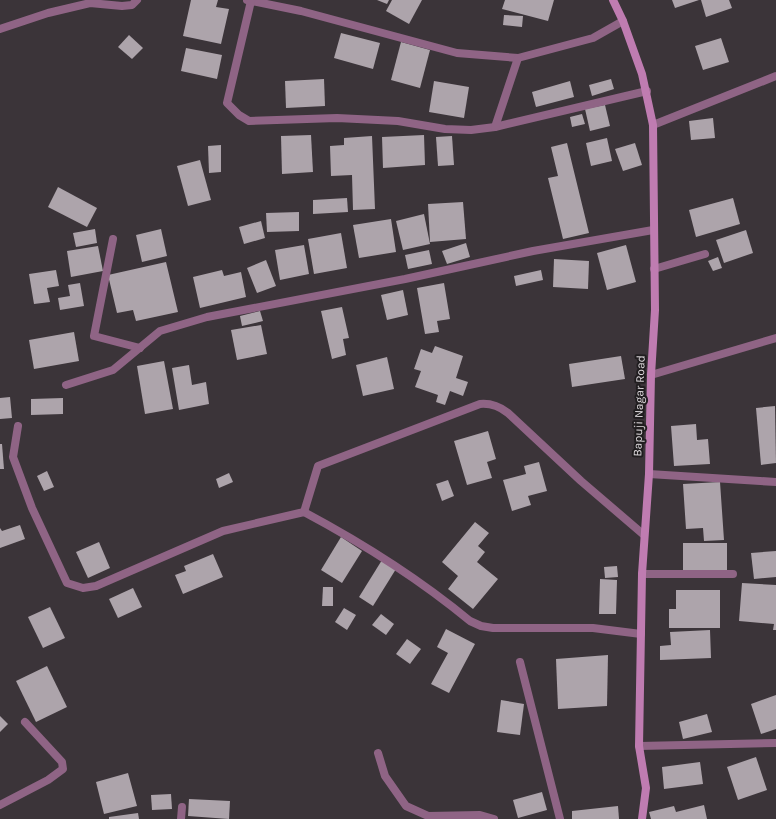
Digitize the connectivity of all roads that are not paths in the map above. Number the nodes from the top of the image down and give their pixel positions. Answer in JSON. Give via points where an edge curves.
{"nodes":[{"id":1,"x":137,"y":0,"type":"edge"},
{"id":2,"x":249,"y":0,"type":"edge"},
{"id":3,"x":612,"y":0,"type":"edge"},
{"id":4,"x":623,"y":21,"type":"junction"},
{"id":5,"x":0,"y":29,"type":"edge"},
{"id":6,"x":518,"y":58,"type":"junction"},
{"id":7,"x":776,"y":76,"type":"edge"},
{"id":8,"x":646,"y":92,"type":"junction"},
{"id":9,"x":653,"y":126,"type":"junction"},
{"id":10,"x":495,"y":127,"type":"junction"},
{"id":11,"x":653,"y":230,"type":"junction"},
{"id":12,"x":113,"y":239,"type":"dead end"},
{"id":13,"x":705,"y":254,"type":"dead end"},
{"id":14,"x":654,"y":270,"type":"junction"},
{"id":15,"x":776,"y":338,"type":"edge"},
{"id":16,"x":140,"y":348,"type":"junction"},
{"id":17,"x":651,"y":375,"type":"junction"},
{"id":18,"x":66,"y":385,"type":"dead end"},
{"id":19,"x":18,"y":426,"type":"dead end"},
{"id":20,"x":649,"y":474,"type":"junction"},
{"id":21,"x":776,"y":482,"type":"edge"},
{"id":22,"x":304,"y":512,"type":"junction"},
{"id":23,"x":644,"y":535,"type":"junction"},
{"id":24,"x":642,"y":574,"type":"junction"},
{"id":25,"x":734,"y":574,"type":"dead end"},
{"id":26,"x":641,"y":634,"type":"junction"},
{"id":27,"x":520,"y":662,"type":"dead end"},
{"id":28,"x":25,"y":722,"type":"dead end"},
{"id":29,"x":776,"y":743,"type":"edge"},
{"id":30,"x":639,"y":746,"type":"junction"},
{"id":31,"x":378,"y":753,"type":"dead end"},
{"id":32,"x":0,"y":805,"type":"edge"},
{"id":33,"x":182,"y":807,"type":"dead end"},
{"id":34,"x":181,"y":819,"type":"edge"},
{"id":35,"x":494,"y":819,"type":"edge"},
{"id":36,"x":560,"y":819,"type":"edge"},
{"id":37,"x":642,"y":819,"type":"edge"}],
"edges":[{"from":1,"to":5,"type":"street","via":[[132,5],[122,6],[90,3],[48,13]]},
{"from":2,"to":6,"type":"street","via":[[301,11],[457,53]]},
{"from":2,"to":10,"type":"street","via":[[227,103],[249,121],[337,118],[398,121],[445,129],[471,130]]},
{"from":3,"to":4,"type":"street","name":"Bapuji Nagar Road"},
{"from":4,"to":6,"type":"street","via":[[593,38]]},
{"from":4,"to":8,"type":"street","name":"Bapuji Nagar Road"},
{"from":6,"to":10,"type":"street"},
{"from":7,"to":9,"type":"street"},
{"from":8,"to":9,"type":"street","name":"Bapuji Nagar Road"},
{"from":8,"to":10,"type":"street"},
{"from":9,"to":11,"type":"street","name":"Bapuji Nagar Road"},
{"from":11,"to":14,"type":"street","name":"Bapuji Nagar Road"},
{"from":11,"to":16,"type":"street","via":[[533,251],[405,279],[207,317],[160,331]]},
{"from":12,"to":16,"type":"street","via":[[94,336]]},
{"from":13,"to":14,"type":"street"},
{"from":14,"to":17,"type":"street","name":"Bapuji Nagar Road","via":[[655,310]]},
{"from":15,"to":17,"type":"street"},
{"from":16,"to":18,"type":"street","via":[[112,370]]},
{"from":17,"to":20,"type":"street","name":"Bapuji Nagar Road"},
{"from":19,"to":22,"type":"street","via":[[13,457],[32,508],[67,583],[83,588],[96,586],[223,531]]},
{"from":20,"to":21,"type":"street"},
{"from":20,"to":23,"type":"street","name":"Bapuji Nagar Road"},
{"from":22,"to":23,"type":"street","via":[[318,466],[486,403],[498,406],[508,413],[580,481]]},
{"from":22,"to":26,"type":"street","via":[[347,534],[394,563],[470,621],[481,626],[593,628]]},
{"from":23,"to":24,"type":"street","name":"Bapuji Nagar Road"},
{"from":24,"to":25,"type":"street"},
{"from":24,"to":26,"type":"street","name":"Bapuji Nagar Road"},
{"from":26,"to":30,"type":"street","name":"Bapuji Nagar Road"},
{"from":27,"to":36,"type":"street"},
{"from":28,"to":32,"type":"street","via":[[62,762],[63,769],[48,780]]},
{"from":29,"to":30,"type":"street"},
{"from":30,"to":37,"type":"street","name":"Bapuji Nagar Road","via":[[646,788]]},
{"from":31,"to":35,"type":"street","via":[[385,776],[406,806],[428,816],[480,815]]},
{"from":33,"to":34,"type":"street"}]}
